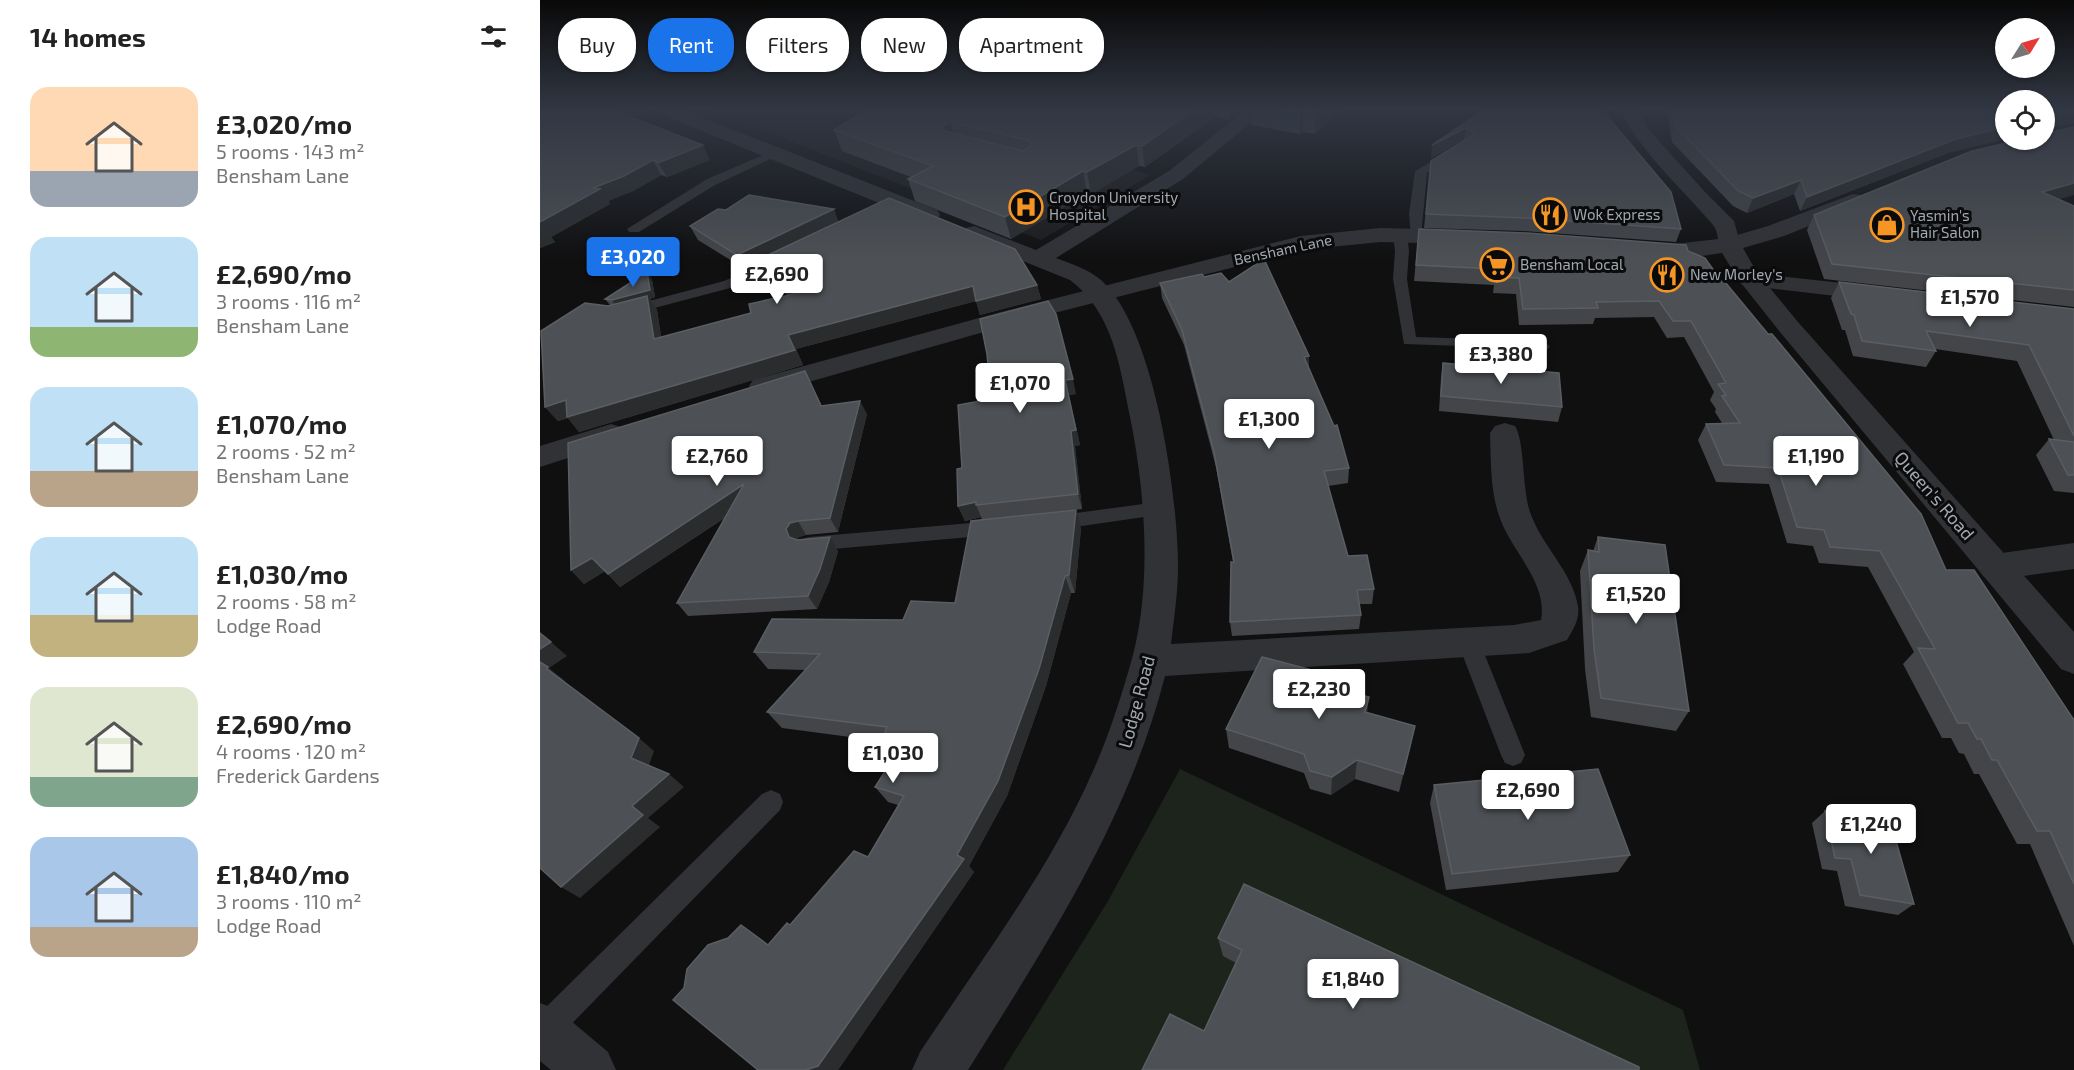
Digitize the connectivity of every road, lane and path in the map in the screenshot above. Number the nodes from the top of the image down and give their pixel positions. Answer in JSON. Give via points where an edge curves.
{"nodes":[{"id":1,"x":760,"y":160,"type":"edge"},
{"id":2,"x":792,"y":160,"type":"edge"},
{"id":3,"x":1195,"y":160,"type":"edge"},
{"id":4,"x":1440,"y":160,"type":"edge"},
{"id":5,"x":1665,"y":160,"type":"edge"},
{"id":6,"x":1875,"y":192,"type":"edge"},
{"id":7,"x":897,"y":202,"type":"junction"},
{"id":8,"x":876,"y":213,"type":"edge"},
{"id":9,"x":634,"y":230,"type":"dead end"},
{"id":10,"x":1408,"y":235,"type":"junction"},
{"id":11,"x":1488,"y":238,"type":"edge"},
{"id":12,"x":1730,"y":246,"type":"junction"},
{"id":13,"x":1624,"y":249,"type":"edge"},
{"id":14,"x":791,"y":255,"type":"edge"},
{"id":15,"x":1038,"y":259,"type":"junction"},
{"id":16,"x":1751,"y":280,"type":"junction"},
{"id":17,"x":1102,"y":293,"type":"junction"},
{"id":18,"x":1900,"y":296,"type":"edge"},
{"id":19,"x":616,"y":314,"type":"edge"},
{"id":20,"x":1542,"y":346,"type":"dead end"},
{"id":21,"x":738,"y":393,"type":"edge"},
{"id":22,"x":631,"y":427,"type":"edge"},
{"id":23,"x":1505,"y":434,"type":"dead end"},
{"id":24,"x":540,"y":457,"type":"edge"},
{"id":25,"x":1158,"y":509,"type":"junction"},
{"id":26,"x":1039,"y":524,"type":"edge"},
{"id":27,"x":1016,"y":526,"type":"edge"},
{"id":28,"x":807,"y":544,"type":"edge"},
{"id":29,"x":2074,"y":556,"type":"edge"},
{"id":30,"x":1995,"y":567,"type":"junction"},
{"id":31,"x":1469,"y":643,"type":"junction"},
{"id":32,"x":2074,"y":658,"type":"edge"},
{"id":33,"x":1149,"y":661,"type":"junction"},
{"id":34,"x":1513,"y":755,"type":"dead end"},
{"id":35,"x":771,"y":802,"type":"dead end"},
{"id":36,"x":541,"y":1030,"type":"edge"},
{"id":37,"x":590,"y":1070,"type":"edge"},
{"id":38,"x":938,"y":1070,"type":"edge"}],
"edges":[{"from":1,"to":9,"type":"lane","via":[[711,182]]},
{"from":2,"to":7,"type":"street"},
{"from":3,"to":15,"type":"street"},
{"from":4,"to":10,"type":"lane","via":[[1421,171]]},
{"from":5,"to":12,"type":"street","name":"Queen's Road","via":[[1726,226]]},
{"from":6,"to":12,"type":"street"},
{"from":7,"to":8,"type":"lane"},
{"from":7,"to":15,"type":"street"},
{"from":10,"to":11,"type":"street","name":"Bensham Lane"},
{"from":10,"to":17,"type":"street","name":"Bensham Lane","via":[[1301,243]]},
{"from":10,"to":20,"type":"lane","via":[[1402,251],[1400,279],[1409,340]]},
{"from":12,"to":13,"type":"street","via":[[1687,252]]},
{"from":12,"to":16,"type":"street","name":"Queen's Road"},
{"from":14,"to":19,"type":"lane","via":[[729,284]]},
{"from":15,"to":17,"type":"street","via":[[1078,275]]},
{"from":16,"to":18,"type":"street"},
{"from":16,"to":30,"type":"street","name":"Queen's Road"},
{"from":17,"to":21,"type":"street","name":"Bensham Lane"},
{"from":17,"to":25,"type":"street","name":"Lodge Road","via":[[1120,329],[1136,377]]},
{"from":22,"to":24,"type":"street"},
{"from":23,"to":31,"type":"street","via":[[1510,496],[1517,522],[1557,594],[1559,621],[1543,635]]},
{"from":25,"to":26,"type":"lane"},
{"from":25,"to":33,"type":"street","name":"Lodge Road","via":[[1160,591]]},
{"from":27,"to":28,"type":"lane"},
{"from":29,"to":30,"type":"street"},
{"from":30,"to":32,"type":"street","name":"Queen's Road"},
{"from":31,"to":33,"type":"street"},
{"from":31,"to":34,"type":"lane"},
{"from":33,"to":38,"type":"street","name":"Lodge Road","via":[[1124,749],[1098,808],[1065,868]]},
{"from":35,"to":36,"type":"lane"},
{"from":36,"to":37,"type":"street"}]}
